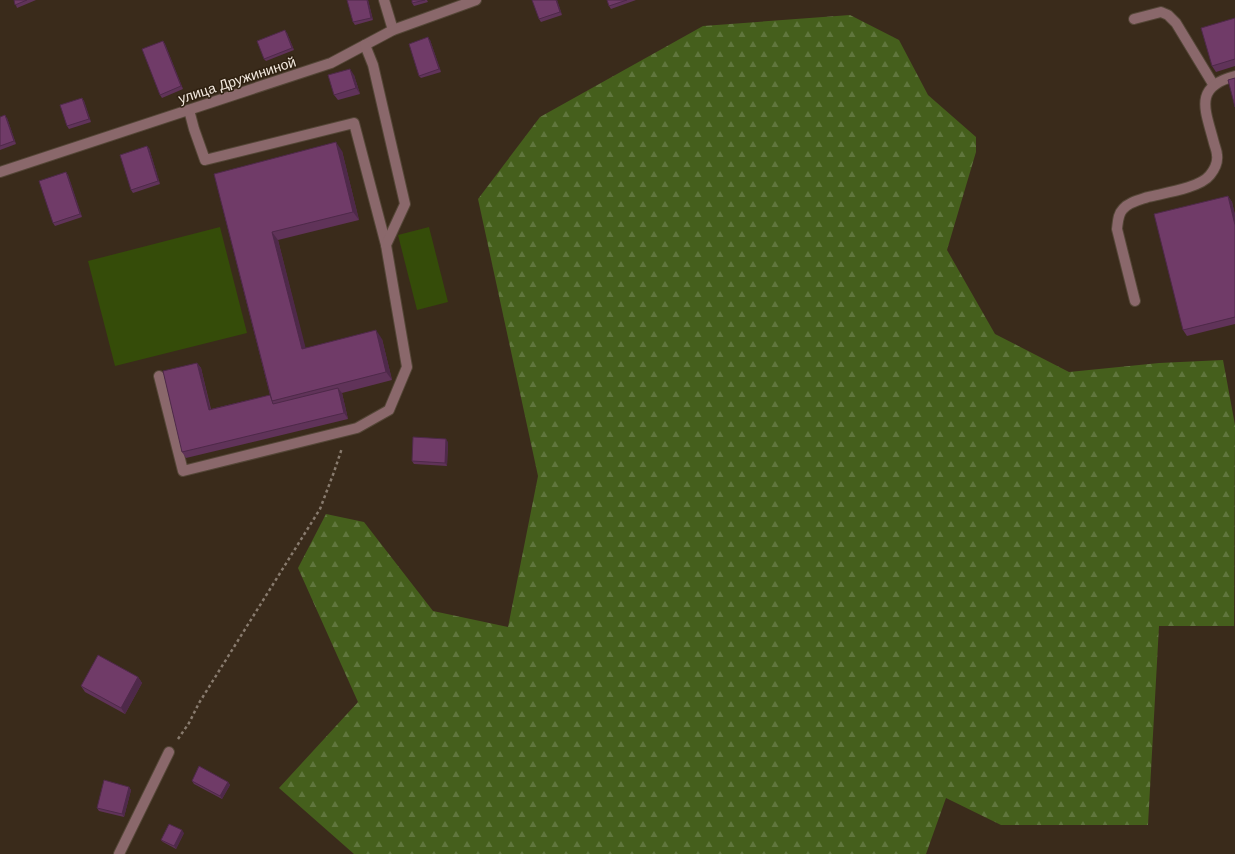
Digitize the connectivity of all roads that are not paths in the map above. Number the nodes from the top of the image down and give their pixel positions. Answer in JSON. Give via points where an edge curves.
{"nodes":[{"id":1,"x":384,"y":0,"type":"edge"},
{"id":2,"x":476,"y":0,"type":"edge"},
{"id":3,"x":1134,"y":19,"type":"dead end"},
{"id":4,"x":393,"y":30,"type":"junction"},
{"id":5,"x":366,"y":45,"type":"junction"},
{"id":6,"x":1235,"y":76,"type":"edge"},
{"id":7,"x":1213,"y":84,"type":"junction"},
{"id":8,"x":189,"y":110,"type":"junction"},
{"id":9,"x":0,"y":172,"type":"edge"},
{"id":10,"x":386,"y":244,"type":"junction"},
{"id":11,"x":1135,"y":301,"type":"dead end"},
{"id":12,"x":158,"y":376,"type":"dead end"},
{"id":13,"x":169,"y":752,"type":"road end"},
{"id":14,"x":119,"y":854,"type":"edge"}],
"edges":[{"from":1,"to":4,"type":"street"},
{"from":2,"to":4,"type":"street","name":"улица Дружининой"},
{"from":3,"to":7,"type":"street","via":[[1161,12],[1168,14]]},
{"from":4,"to":5,"type":"street","name":"улица Дружининой"},
{"from":5,"to":8,"type":"street","name":"улица Дружининой","via":[[331,63]]},
{"from":5,"to":10,"type":"street","via":[[373,65],[405,204]]},
{"from":6,"to":7,"type":"street"},
{"from":7,"to":11,"type":"street","via":[[1207,92],[1204,104],[1218,156],[1208,178],[1196,185],[1129,204],[1122,209],[1118,219],[1117,229]]},
{"from":8,"to":9,"type":"street","name":"улица Дружининой"},
{"from":8,"to":10,"type":"street","via":[[205,160],[354,123]]},
{"from":10,"to":12,"type":"street","via":[[407,367],[389,410],[347,431],[183,471]]},
{"from":13,"to":14,"type":"street"}]}
